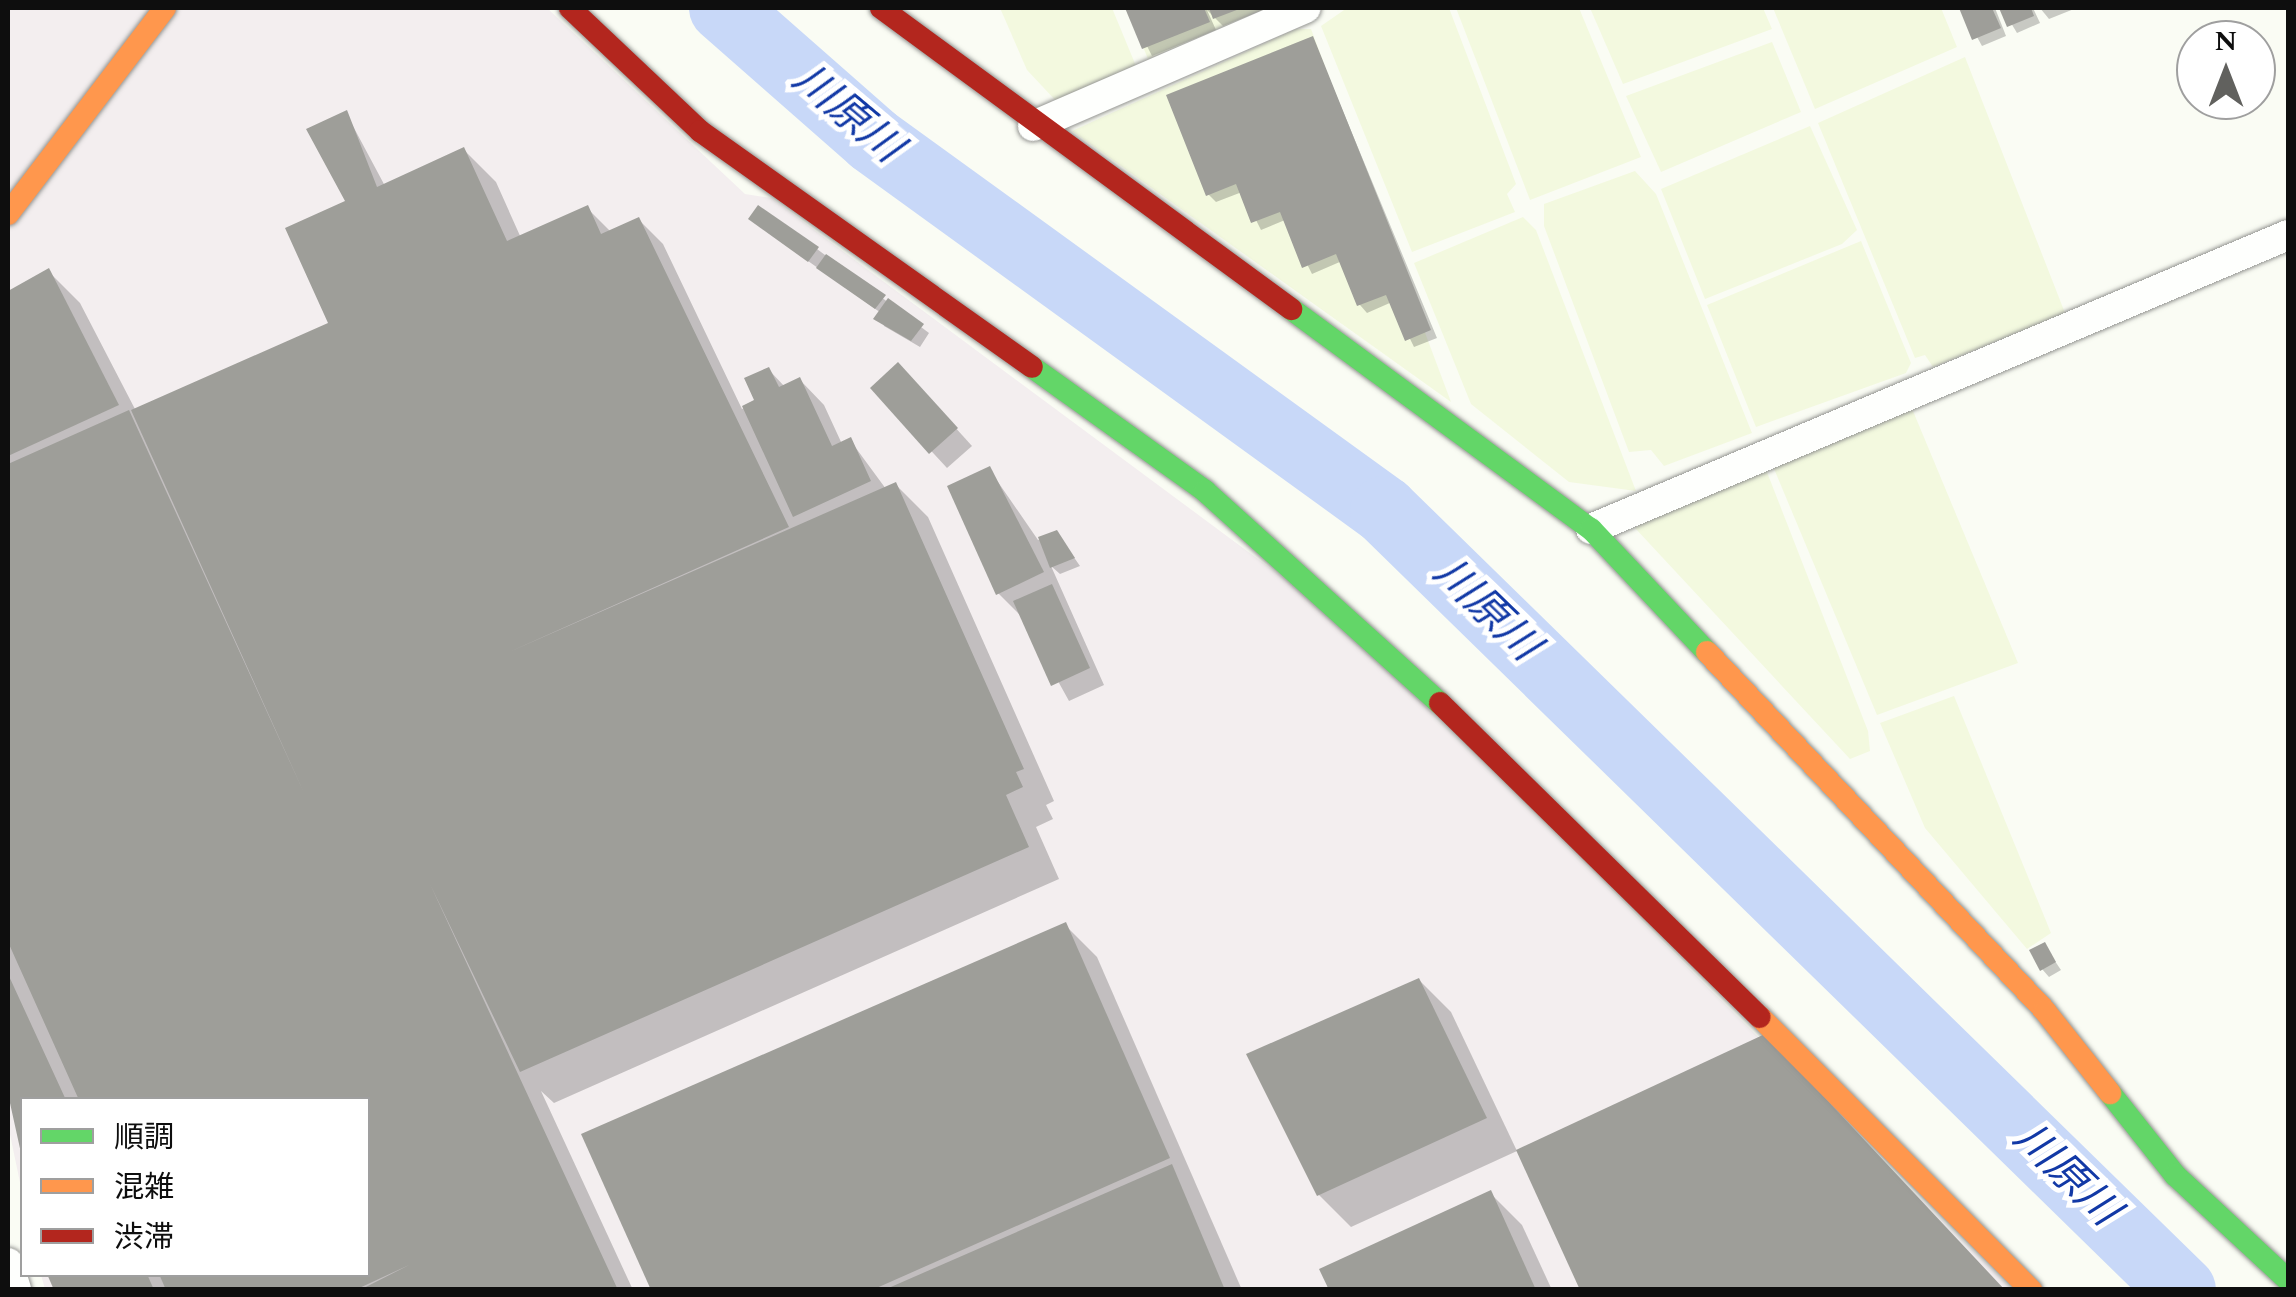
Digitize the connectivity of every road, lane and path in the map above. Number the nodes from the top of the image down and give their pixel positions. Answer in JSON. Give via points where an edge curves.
{"nodes":[{"id":1,"x":165,"y":8,"type":"edge"},
{"id":2,"x":570,"y":8,"type":"edge"},
{"id":3,"x":882,"y":8,"type":"edge"},
{"id":4,"x":1306,"y":8,"type":"edge"},
{"id":5,"x":1033,"y":126,"type":"junction"},
{"id":6,"x":8,"y":214,"type":"edge"},
{"id":7,"x":2288,"y":235,"type":"edge"},
{"id":8,"x":1591,"y":529,"type":"junction"},
{"id":9,"x":8,"y":1264,"type":"edge"},
{"id":10,"x":2288,"y":1280,"type":"edge"},
{"id":11,"x":16,"y":1290,"type":"edge"},
{"id":12,"x":2031,"y":1290,"type":"edge"}],
"edges":[{"from":1,"to":6,"type":"street"},
{"from":2,"to":12,"type":"street","via":[[700,131],[1205,491],[1514,769]]},
{"from":3,"to":5,"type":"street"},
{"from":4,"to":5,"type":"street"},
{"from":5,"to":8,"type":"street"},
{"from":7,"to":8,"type":"street"},
{"from":8,"to":10,"type":"street","via":[[2045,1011],[2174,1175]]},
{"from":9,"to":11,"type":"street"}]}
